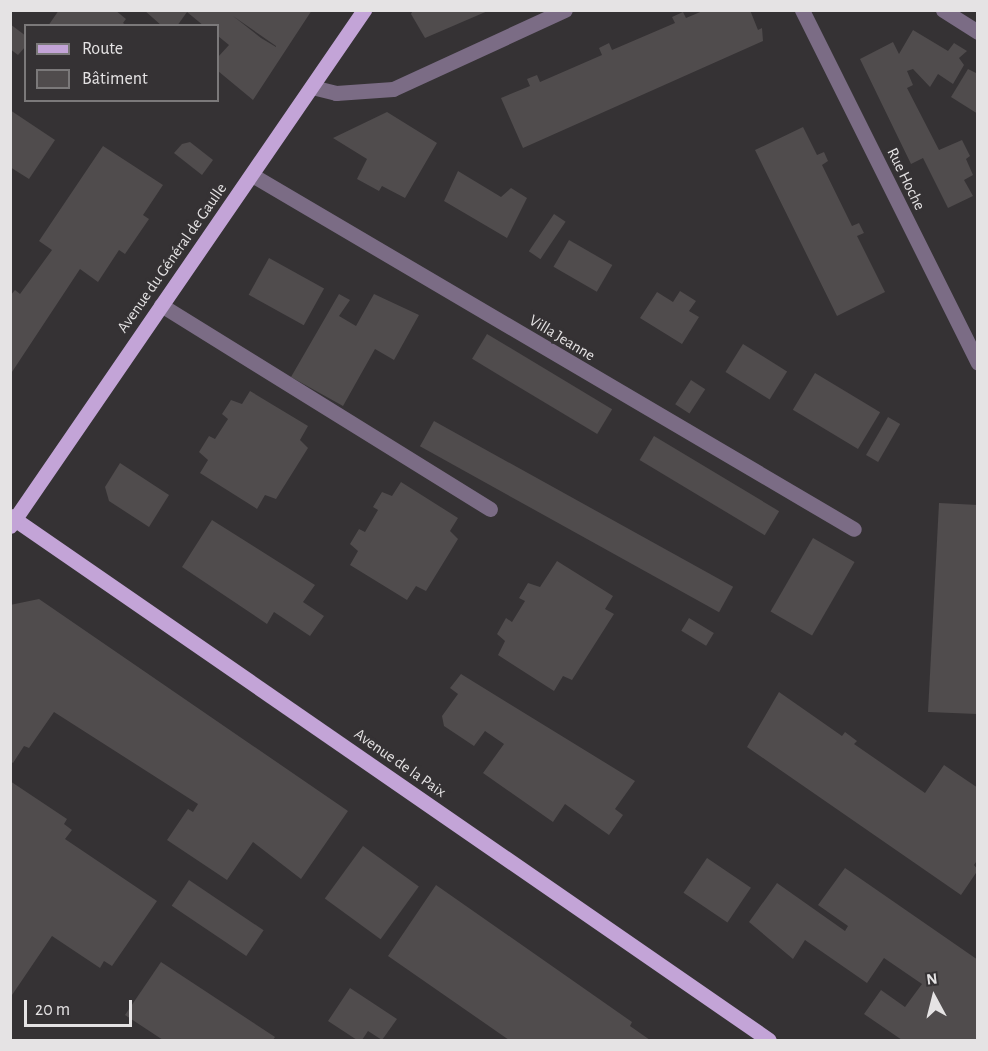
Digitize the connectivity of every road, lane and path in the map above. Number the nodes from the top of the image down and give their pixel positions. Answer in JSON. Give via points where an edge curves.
{"nodes":[{"id":1,"x":364,"y":10,"type":"edge"},
{"id":2,"x":565,"y":10,"type":"edge"},
{"id":3,"x":802,"y":10,"type":"edge"},
{"id":4,"x":943,"y":10,"type":"edge"},
{"id":5,"x":978,"y":32,"type":"edge"},
{"id":6,"x":312,"y":87,"type":"junction"},
{"id":7,"x":252,"y":175,"type":"junction"},
{"id":8,"x":160,"y":305,"type":"junction"},
{"id":9,"x":978,"y":363,"type":"edge"},
{"id":10,"x":490,"y":509,"type":"dead end"},
{"id":11,"x":12,"y":521,"type":"edge"},
{"id":12,"x":855,"y":529,"type":"dead end"},
{"id":13,"x":769,"y":1041,"type":"edge"}],
"edges":[{"from":1,"to":6,"type":"main road","name":"Avenue du Général de Gaulle"},
{"from":2,"to":6,"type":"street","via":[[393,89],[336,93]]},
{"from":3,"to":9,"type":"street","name":"Rue Hoche"},
{"from":4,"to":5,"type":"street"},
{"from":6,"to":7,"type":"main road","name":"Avenue du Général de Gaulle"},
{"from":7,"to":8,"type":"main road","name":"Avenue du Général de Gaulle"},
{"from":7,"to":12,"type":"street","name":"Villa Jeanne"},
{"from":8,"to":10,"type":"street"},
{"from":8,"to":11,"type":"main road","name":"Avenue du Général de Gaulle"},
{"from":11,"to":13,"type":"main road","name":"Avenue de la Paix"}]}
